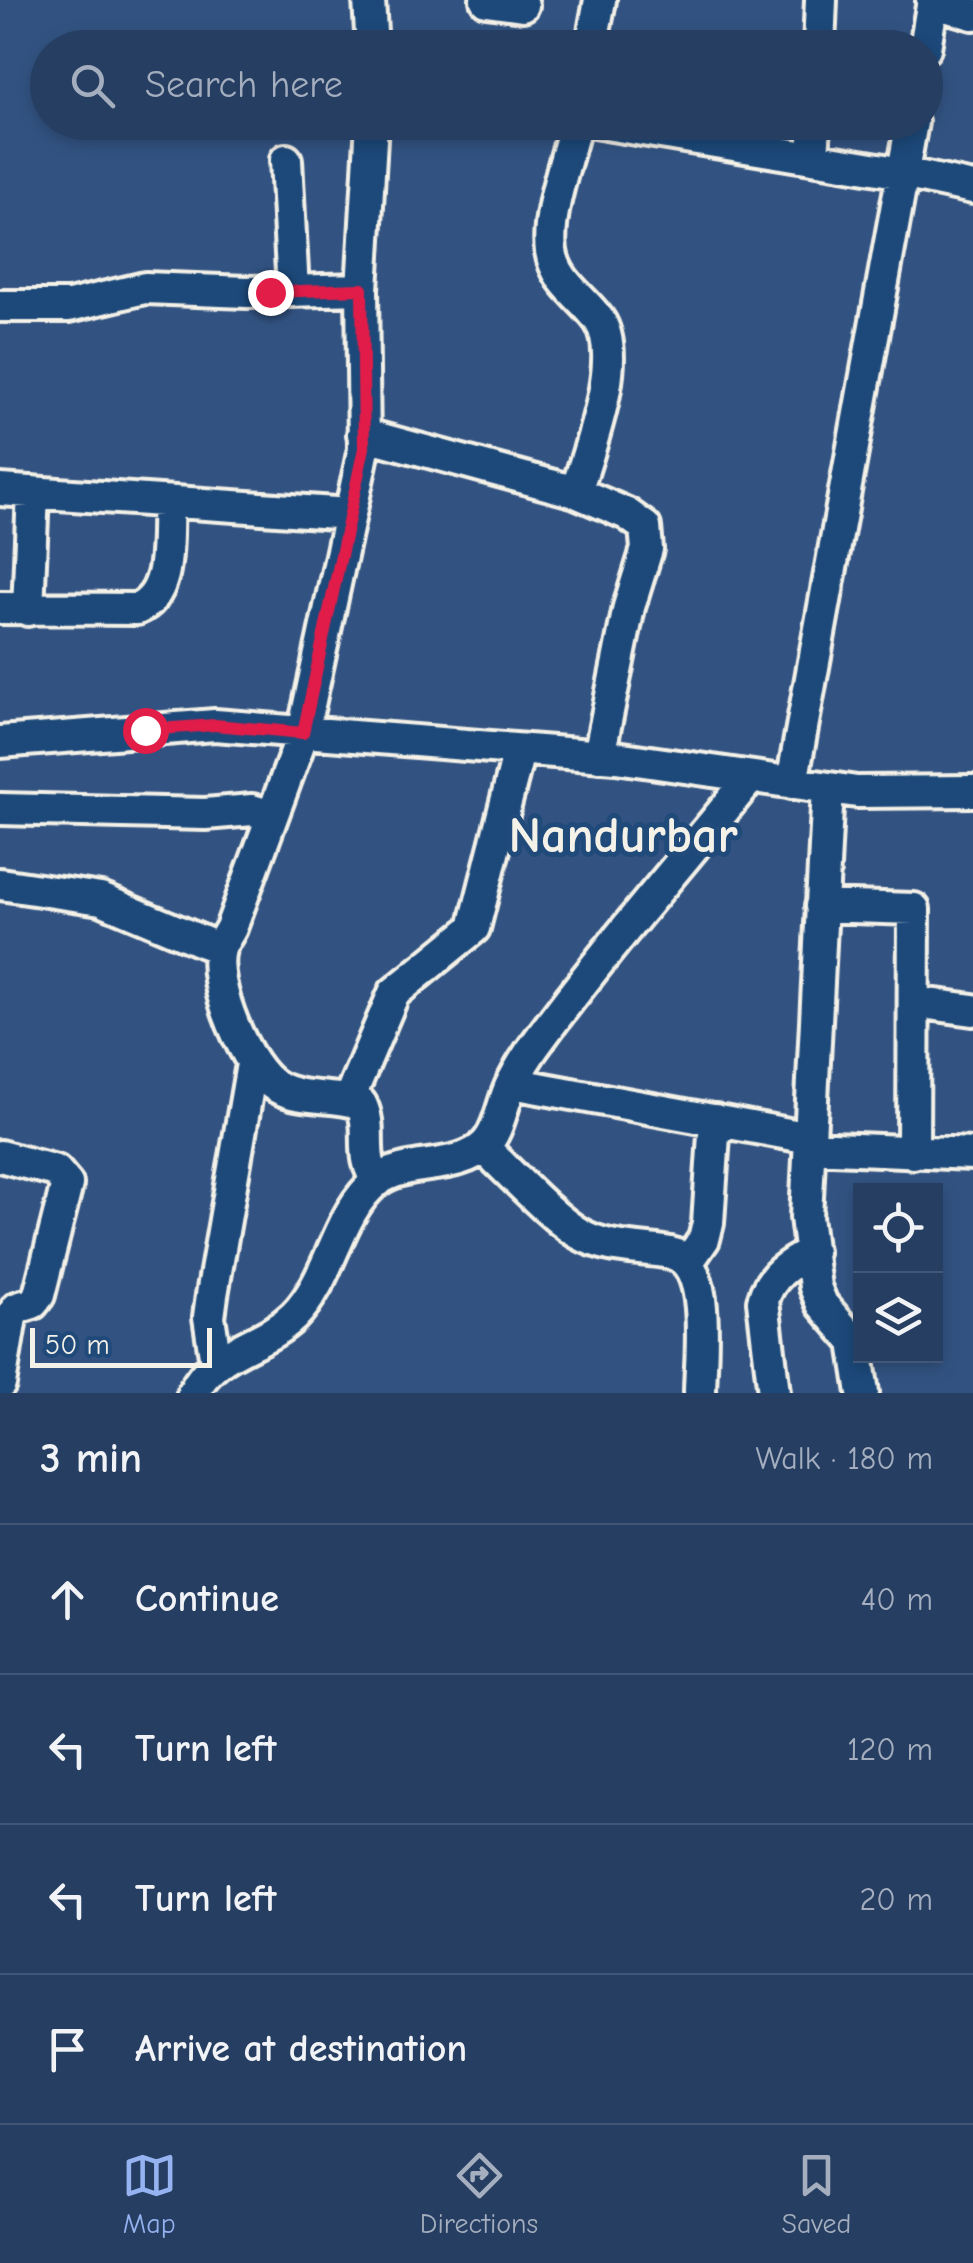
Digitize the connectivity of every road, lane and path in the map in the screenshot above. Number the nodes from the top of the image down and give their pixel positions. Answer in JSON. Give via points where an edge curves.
{"nodes":[{"id":1,"x":370,"y":0,"type":"edge"},
{"id":2,"x":486,"y":0,"type":"edge"},
{"id":3,"x":600,"y":0,"type":"edge"},
{"id":4,"x":821,"y":0,"type":"edge"},
{"id":5,"x":933,"y":1,"type":"edge"},
{"id":6,"x":523,"y":4,"type":"dead end"},
{"id":7,"x":973,"y":14,"type":"edge"},
{"id":8,"x":371,"y":30,"type":"edge"},
{"id":9,"x":594,"y":30,"type":"edge"},
{"id":10,"x":820,"y":30,"type":"edge"},
{"id":11,"x":928,"y":30,"type":"edge"},
{"id":12,"x":371,"y":140,"type":"edge"},
{"id":13,"x":572,"y":140,"type":"edge"},
{"id":14,"x":704,"y":140,"type":"edge"},
{"id":15,"x":814,"y":140,"type":"edge"},
{"id":16,"x":909,"y":140,"type":"edge"},
{"id":17,"x":813,"y":158,"type":"junction"},
{"id":18,"x":286,"y":160,"type":"dead end"},
{"id":19,"x":904,"y":172,"type":"junction"},
{"id":20,"x":973,"y":188,"type":"edge"},
{"id":21,"x":362,"y":289,"type":"junction"},
{"id":22,"x":294,"y":291,"type":"junction"},
{"id":23,"x":0,"y":306,"type":"edge"},
{"id":24,"x":364,"y":434,"type":"junction"},
{"id":25,"x":0,"y":490,"type":"edge"},
{"id":26,"x":33,"y":492,"type":"junction"},
{"id":27,"x":576,"y":492,"type":"junction"},
{"id":28,"x":168,"y":502,"type":"junction"},
{"id":29,"x":350,"y":514,"type":"junction"},
{"id":30,"x":14,"y":609,"type":"edge"},
{"id":31,"x":303,"y":733,"type":"junction"},
{"id":32,"x":0,"y":742,"type":"edge"},
{"id":33,"x":519,"y":750,"type":"junction"},
{"id":34,"x":599,"y":756,"type":"junction"},
{"id":35,"x":751,"y":776,"type":"junction"},
{"id":36,"x":792,"y":783,"type":"junction"},
{"id":37,"x":828,"y":788,"type":"junction"},
{"id":38,"x":973,"y":791,"type":"edge"},
{"id":39,"x":0,"y":808,"type":"edge"},
{"id":40,"x":272,"y":816,"type":"junction"},
{"id":41,"x":0,"y":884,"type":"edge"},
{"id":42,"x":821,"y":906,"type":"junction"},
{"id":43,"x":220,"y":950,"type":"junction"},
{"id":44,"x":914,"y":1002,"type":"junction"},
{"id":45,"x":973,"y":1010,"type":"edge"},
{"id":46,"x":252,"y":1064,"type":"junction"},
{"id":47,"x":512,"y":1083,"type":"junction"},
{"id":48,"x":349,"y":1099,"type":"junction"},
{"id":49,"x":714,"y":1120,"type":"junction"},
{"id":50,"x":810,"y":1143,"type":"junction"},
{"id":51,"x":483,"y":1147,"type":"junction"},
{"id":52,"x":913,"y":1153,"type":"junction"},
{"id":53,"x":973,"y":1154,"type":"edge"},
{"id":54,"x":0,"y":1156,"type":"edge"},
{"id":55,"x":378,"y":1181,"type":"junction"},
{"id":56,"x":812,"y":1252,"type":"junction"},
{"id":57,"x":688,"y":1262,"type":"junction"},
{"id":58,"x":216,"y":1362,"type":"junction"},
{"id":59,"x":0,"y":1384,"type":"edge"},
{"id":60,"x":193,"y":1393,"type":"edge"},
{"id":61,"x":700,"y":1393,"type":"edge"},
{"id":62,"x":774,"y":1393,"type":"edge"},
{"id":63,"x":863,"y":1393,"type":"edge"}],
"edges":[{"from":1,"to":8,"type":"street"},
{"from":2,"to":6,"type":"street"},
{"from":3,"to":9,"type":"street"},
{"from":4,"to":10,"type":"street"},
{"from":5,"to":7,"type":"street"},
{"from":5,"to":11,"type":"street"},
{"from":12,"to":21,"type":"street"},
{"from":13,"to":27,"type":"street","via":[[551,250],[564,282],[601,322],[608,357],[606,391]]},
{"from":14,"to":17,"type":"street"},
{"from":15,"to":17,"type":"street"},
{"from":16,"to":19,"type":"street"},
{"from":17,"to":19,"type":"street"},
{"from":18,"to":22,"type":"street"},
{"from":19,"to":20,"type":"street"},
{"from":19,"to":36,"type":"street"},
{"from":21,"to":22,"type":"street"},
{"from":21,"to":24,"type":"street"},
{"from":22,"to":23,"type":"street","via":[[145,288],[69,306]]},
{"from":24,"to":27,"type":"street"},
{"from":24,"to":29,"type":"street"},
{"from":25,"to":26,"type":"street"},
{"from":26,"to":28,"type":"street"},
{"from":26,"to":30,"type":"street"},
{"from":27,"to":34,"type":"street","via":[[645,526],[647,549]]},
{"from":28,"to":29,"type":"street"},
{"from":28,"to":30,"type":"street","via":[[162,586],[150,604]]},
{"from":29,"to":31,"type":"street"},
{"from":31,"to":32,"type":"street","via":[[215,725]]},
{"from":31,"to":33,"type":"street"},
{"from":31,"to":40,"type":"street"},
{"from":33,"to":34,"type":"street"},
{"from":33,"to":48,"type":"street","via":[[474,928],[394,993]]},
{"from":34,"to":35,"type":"street"},
{"from":35,"to":36,"type":"street"},
{"from":35,"to":47,"type":"street","via":[[587,976]]},
{"from":36,"to":37,"type":"street"},
{"from":37,"to":38,"type":"street"},
{"from":37,"to":42,"type":"street"},
{"from":39,"to":40,"type":"street","via":[[252,810]]},
{"from":40,"to":43,"type":"street"},
{"from":41,"to":43,"type":"street","via":[[101,900]]},
{"from":42,"to":44,"type":"street","via":[[914,909]]},
{"from":42,"to":50,"type":"street"},
{"from":43,"to":46,"type":"street","via":[[234,1030]]},
{"from":44,"to":45,"type":"street"},
{"from":44,"to":52,"type":"street"},
{"from":46,"to":48,"type":"street","via":[[286,1091]]},
{"from":46,"to":58,"type":"street","via":[[209,1317]]},
{"from":47,"to":49,"type":"street"},
{"from":47,"to":51,"type":"street"},
{"from":48,"to":55,"type":"street","via":[[366,1113],[368,1170]]},
{"from":49,"to":50,"type":"street"},
{"from":49,"to":57,"type":"street","via":[[708,1224]]},
{"from":50,"to":52,"type":"street"},
{"from":50,"to":56,"type":"street","via":[[806,1217]]},
{"from":51,"to":55,"type":"street"},
{"from":51,"to":57,"type":"street","via":[[580,1234]]},
{"from":52,"to":53,"type":"street"},
{"from":54,"to":59,"type":"street","via":[[56,1171],[67,1184],[39,1295],[11,1317]]},
{"from":55,"to":58,"type":"street","via":[[356,1204],[316,1290],[292,1318]]},
{"from":56,"to":62,"type":"street","via":[[778,1273],[763,1301]]},
{"from":56,"to":63,"type":"street","via":[[822,1304],[855,1342]]},
{"from":57,"to":61,"type":"street","via":[[701,1297]]},
{"from":58,"to":60,"type":"street"}]}
